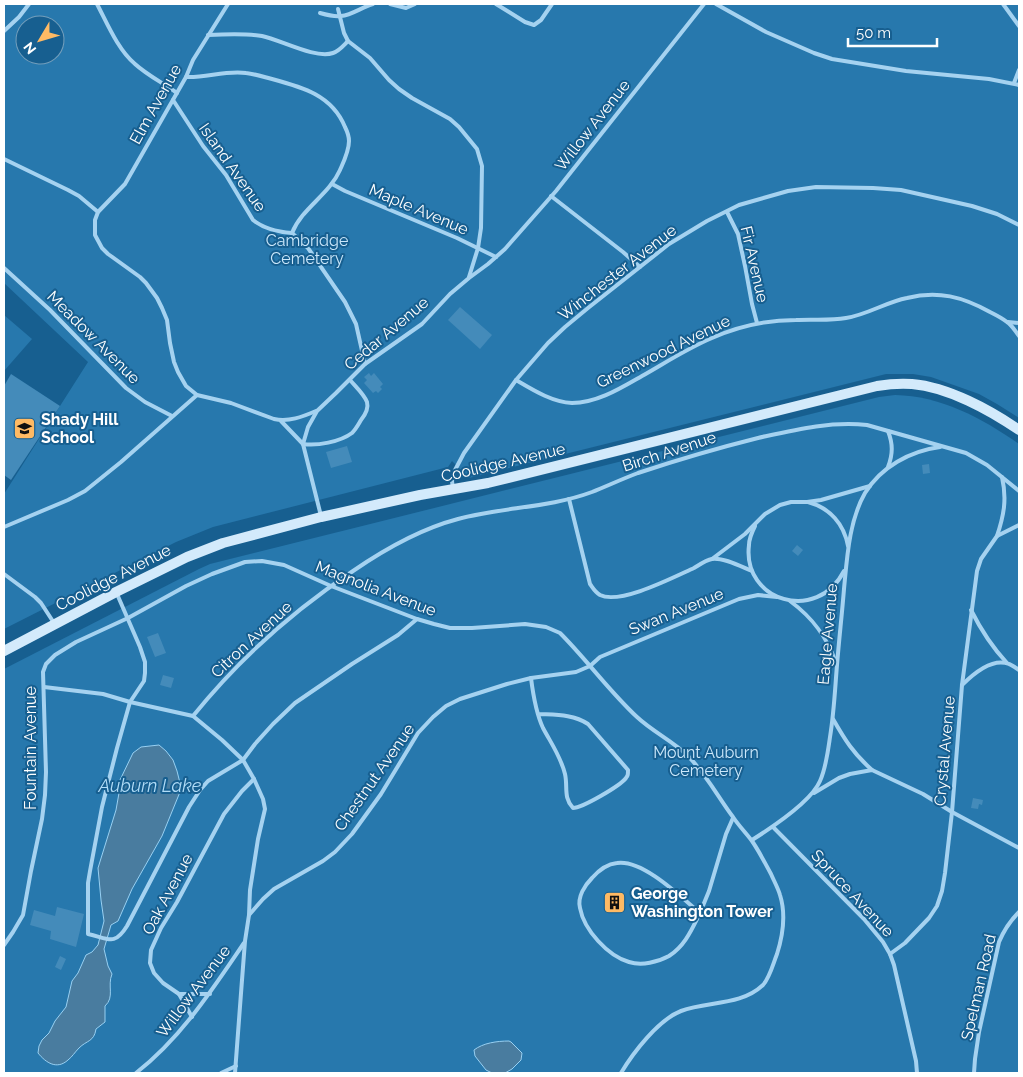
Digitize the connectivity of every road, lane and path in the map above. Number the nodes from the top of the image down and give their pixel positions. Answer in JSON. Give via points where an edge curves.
{"nodes":[{"id":1,"x":30,"y":4,"type":"edge"},
{"id":2,"x":97,"y":4,"type":"edge"},
{"id":3,"x":228,"y":4,"type":"edge"},
{"id":4,"x":373,"y":4,"type":"edge"},
{"id":5,"x":390,"y":4,"type":"edge"},
{"id":6,"x":416,"y":4,"type":"edge"},
{"id":7,"x":496,"y":4,"type":"edge"},
{"id":8,"x":552,"y":4,"type":"edge"},
{"id":9,"x":704,"y":4,"type":"edge"},
{"id":10,"x":716,"y":4,"type":"edge"},
{"id":11,"x":1003,"y":4,"type":"edge"},
{"id":12,"x":338,"y":10,"type":"dead end"},
{"id":13,"x":320,"y":13,"type":"dead end"},
{"id":14,"x":340,"y":16,"type":"junction"},
{"id":15,"x":1019,"y":26,"type":"edge"},
{"id":16,"x":4,"y":31,"type":"edge"},
{"id":17,"x":208,"y":35,"type":"junction"},
{"id":18,"x":348,"y":41,"type":"junction"},
{"id":19,"x":1019,"y":70,"type":"edge"},
{"id":20,"x":186,"y":78,"type":"junction"},
{"id":21,"x":1014,"y":83,"type":"junction"},
{"id":22,"x":1019,"y":85,"type":"edge"},
{"id":23,"x":177,"y":93,"type":"junction"},
{"id":24,"x":173,"y":100,"type":"junction"},
{"id":25,"x":4,"y":160,"type":"edge"},
{"id":26,"x":332,"y":184,"type":"junction"},
{"id":27,"x":551,"y":196,"type":"junction"},
{"id":28,"x":98,"y":212,"type":"junction"},
{"id":29,"x":727,"y":212,"type":"junction"},
{"id":30,"x":1019,"y":225,"type":"edge"},
{"id":31,"x":292,"y":233,"type":"junction"},
{"id":32,"x":478,"y":248,"type":"junction"},
{"id":33,"x":496,"y":257,"type":"junction"},
{"id":34,"x":640,"y":266,"type":"junction"},
{"id":35,"x":4,"y":268,"type":"edge"},
{"id":36,"x":468,"y":278,"type":"junction"},
{"id":37,"x":1008,"y":322,"type":"junction"},
{"id":38,"x":757,"y":323,"type":"junction"},
{"id":39,"x":1019,"y":323,"type":"edge"},
{"id":40,"x":1019,"y":336,"type":"edge"},
{"id":41,"x":365,"y":364,"type":"junction"},
{"id":42,"x":350,"y":380,"type":"junction"},
{"id":43,"x":516,"y":380,"type":"junction"},
{"id":44,"x":197,"y":395,"type":"junction"},
{"id":45,"x":317,"y":411,"type":"junction"},
{"id":46,"x":172,"y":416,"type":"junction"},
{"id":47,"x":281,"y":421,"type":"junction"},
{"id":48,"x":1019,"y":430,"type":"edge"},
{"id":49,"x":888,"y":431,"type":"junction"},
{"id":50,"x":303,"y":444,"type":"junction"},
{"id":51,"x":944,"y":446,"type":"junction"},
{"id":52,"x":888,"y":468,"type":"junction"},
{"id":53,"x":1002,"y":477,"type":"junction"},
{"id":54,"x":870,"y":486,"type":"junction"},
{"id":55,"x":453,"y":489,"type":"junction"},
{"id":56,"x":1019,"y":492,"type":"edge"},
{"id":57,"x":570,"y":499,"type":"junction"},
{"id":58,"x":807,"y":502,"type":"junction"},
{"id":59,"x":321,"y":517,"type":"junction"},
{"id":60,"x":759,"y":520,"type":"junction"},
{"id":61,"x":1019,"y":525,"type":"edge"},
{"id":62,"x":4,"y":527,"type":"edge"},
{"id":63,"x":996,"y":536,"type":"junction"},
{"id":64,"x":848,"y":556,"type":"junction"},
{"id":65,"x":712,"y":559,"type":"junction"},
{"id":66,"x":846,"y":565,"type":"junction"},
{"id":67,"x":752,"y":571,"type":"junction"},
{"id":68,"x":4,"y":574,"type":"edge"},
{"id":69,"x":331,"y":586,"type":"junction"},
{"id":70,"x":116,"y":592,"type":"junction"},
{"id":71,"x":778,"y":597,"type":"junction"},
{"id":72,"x":789,"y":601,"type":"junction"},
{"id":73,"x":971,"y":610,"type":"junction"},
{"id":74,"x":128,"y":618,"type":"junction"},
{"id":75,"x":417,"y":620,"type":"junction"},
{"id":76,"x":54,"y":623,"type":"junction"},
{"id":77,"x":4,"y":651,"type":"edge"},
{"id":78,"x":1007,"y":663,"type":"junction"},
{"id":79,"x":46,"y":664,"type":"joint"},
{"id":80,"x":837,"y":665,"type":"junction"},
{"id":81,"x":590,"y":666,"type":"junction"},
{"id":82,"x":1019,"y":670,"type":"edge"},
{"id":83,"x":531,"y":678,"type":"junction"},
{"id":84,"x":962,"y":685,"type":"junction"},
{"id":85,"x":44,"y":687,"type":"junction"},
{"id":86,"x":130,"y":702,"type":"junction"},
{"id":87,"x":538,"y":714,"type":"junction"},
{"id":88,"x":193,"y":716,"type":"junction"},
{"id":89,"x":833,"y":719,"type":"junction"},
{"id":90,"x":244,"y":760,"type":"junction"},
{"id":91,"x":872,"y":770,"type":"junction"},
{"id":92,"x":254,"y":779,"type":"junction"},
{"id":93,"x":810,"y":796,"type":"junction"},
{"id":94,"x":952,"y":812,"type":"junction"},
{"id":95,"x":733,"y":818,"type":"junction"},
{"id":96,"x":773,"y":827,"type":"junction"},
{"id":97,"x":752,"y":840,"type":"junction"},
{"id":98,"x":1019,"y":848,"type":"edge"},
{"id":99,"x":1019,"y":912,"type":"edge"},
{"id":100,"x":700,"y":913,"type":"junction"},
{"id":101,"x":249,"y":915,"type":"junction"},
{"id":102,"x":245,"y":941,"type":"junction"},
{"id":103,"x":4,"y":945,"type":"edge"},
{"id":104,"x":890,"y":954,"type":"junction"},
{"id":105,"x":179,"y":994,"type":"junction"},
{"id":106,"x":210,"y":994,"type":"junction"},
{"id":107,"x":192,"y":1017,"type":"junction"},
{"id":108,"x":236,"y":1066,"type":"junction"},
{"id":109,"x":136,"y":1073,"type":"edge"},
{"id":110,"x":221,"y":1073,"type":"edge"},
{"id":111,"x":235,"y":1073,"type":"edge"},
{"id":112,"x":621,"y":1073,"type":"edge"},
{"id":113,"x":917,"y":1073,"type":"edge"},
{"id":114,"x":974,"y":1073,"type":"edge"}],
"edges":[{"from":1,"to":16,"type":"lane"},
{"from":2,"to":23,"type":"lane","via":[[133,62]]},
{"from":3,"to":17,"type":"lane","name":"Elm Avenue"},
{"from":4,"to":14,"type":"lane"},
{"from":5,"to":6,"type":"lane","via":[[406,8]]},
{"from":7,"to":8,"type":"lane","via":[[534,25]]},
{"from":9,"to":27,"type":"lane","name":"Willow Avenue"},
{"from":10,"to":21,"type":"lane","via":[[773,35],[832,59]]},
{"from":11,"to":15,"type":"lane"},
{"from":12,"to":14,"type":"lane"},
{"from":13,"to":14,"type":"lane"},
{"from":14,"to":18,"type":"lane"},
{"from":17,"to":18,"type":"lane","via":[[258,35],[326,54],[336,52]]},
{"from":17,"to":20,"type":"lane","name":"Elm Avenue"},
{"from":18,"to":32,"type":"lane","via":[[370,58],[399,89],[459,127],[477,149],[482,166]]},
{"from":19,"to":21,"type":"lane"},
{"from":20,"to":23,"type":"lane","name":"Elm Avenue"},
{"from":20,"to":26,"type":"lane","via":[[246,72],[309,90],[323,98],[343,122],[350,139]]},
{"from":21,"to":22,"type":"lane"},
{"from":23,"to":24,"type":"lane","name":"Elm Avenue"},
{"from":24,"to":28,"type":"lane","name":"Elm Avenue","via":[[125,184]]},
{"from":24,"to":31,"type":"lane","name":"Island Avenue","via":[[253,220],[271,229]]},
{"from":25,"to":28,"type":"lane","via":[[79,196]]},
{"from":26,"to":31,"type":"lane","via":[[298,221]]},
{"from":26,"to":32,"type":"lane","name":"Maple Avenue"},
{"from":27,"to":33,"type":"lane","name":"Willow Avenue"},
{"from":27,"to":34,"type":"lane"},
{"from":28,"to":44,"type":"lane","via":[[94,228],[98,241],[108,254],[140,277],[157,298],[167,320],[178,372],[186,386]]},
{"from":29,"to":30,"type":"lane","name":"Winchester Avenue","via":[[739,205],[788,191],[816,187],[873,188],[901,190],[972,206]]},
{"from":29,"to":34,"type":"lane","name":"Winchester Avenue","via":[[669,244]]},
{"from":29,"to":38,"type":"lane","name":"Fir Avenue","via":[[738,234]]},
{"from":31,"to":41,"type":"lane","via":[[308,248],[346,302],[356,324]]},
{"from":32,"to":33,"type":"lane","name":"Maple Avenue"},
{"from":32,"to":36,"type":"lane"},
{"from":33,"to":36,"type":"lane","name":"Cedar Avenue"},
{"from":34,"to":43,"type":"lane","name":"Winchester Avenue","via":[[548,343]]},
{"from":35,"to":46,"type":"lane","name":"Meadow Avenue","via":[[126,388]]},
{"from":36,"to":41,"type":"lane","name":"Cedar Avenue","via":[[422,324]]},
{"from":37,"to":38,"type":"lane","name":"Greenwood Avenue","via":[[965,300],[937,294],[905,298],[847,318]]},
{"from":37,"to":39,"type":"lane"},
{"from":37,"to":40,"type":"lane","name":"Greenwood Avenue"},
{"from":38,"to":43,"type":"lane","name":"Greenwood Avenue","via":[[710,338],[628,384],[588,401],[560,401]]},
{"from":41,"to":42,"type":"lane","name":"Cedar Avenue"},
{"from":42,"to":45,"type":"lane","name":"Cedar Avenue"},
{"from":42,"to":50,"type":"lane","via":[[368,405],[356,429],[323,444]]},
{"from":43,"to":55,"type":"lane","name":"Winchester Avenue","via":[[460,459],[454,472]]},
{"from":44,"to":46,"type":"lane"},
{"from":44,"to":47,"type":"lane"},
{"from":45,"to":47,"type":"lane"},
{"from":45,"to":50,"type":"lane"},
{"from":46,"to":62,"type":"lane","via":[[85,491]]},
{"from":47,"to":50,"type":"lane"},
{"from":48,"to":55,"type":"street","name":"Coolidge Avenue","via":[[952,394],[913,384],[894,383]]},
{"from":49,"to":51,"type":"lane","name":"Birch Avenue"},
{"from":49,"to":52,"type":"lane","via":[[893,450]]},
{"from":49,"to":57,"type":"lane","name":"Birch Avenue","via":[[853,423],[784,432],[678,460]]},
{"from":50,"to":59,"type":"lane"},
{"from":51,"to":52,"type":"lane","name":"Eagle Avenue","via":[[922,450]]},
{"from":51,"to":53,"type":"lane","name":"Birch Avenue","via":[[977,458]]},
{"from":52,"to":54,"type":"lane","name":"Eagle Avenue"},
{"from":53,"to":56,"type":"lane","name":"Birch Avenue"},
{"from":53,"to":63,"type":"lane","name":"Crystal Avenue","via":[[1004,510]]},
{"from":54,"to":58,"type":"lane"},
{"from":54,"to":64,"type":"lane","name":"Eagle Avenue","via":[[856,513]]},
{"from":55,"to":59,"type":"street","name":"Coolidge Avenue"},
{"from":57,"to":65,"type":"lane","via":[[590,584],[601,596],[634,594]]},
{"from":57,"to":69,"type":"lane","name":"Birch Avenue","via":[[439,524],[395,544]]},
{"from":58,"to":60,"type":"lane","via":[[780,505]]},
{"from":58,"to":64,"type":"lane","via":[[825,509],[838,521],[845,534]]},
{"from":59,"to":70,"type":"street","name":"Coolidge Avenue","via":[[205,549]]},
{"from":60,"to":65,"type":"lane"},
{"from":60,"to":67,"type":"lane","via":[[748,544]]},
{"from":61,"to":63,"type":"lane"},
{"from":63,"to":73,"type":"lane","name":"Crystal Avenue","via":[[976,571]]},
{"from":64,"to":66,"type":"lane","name":"Eagle Avenue"},
{"from":65,"to":67,"type":"lane"},
{"from":66,"to":72,"type":"lane","via":[[836,585],[823,595],[806,601]]},
{"from":66,"to":80,"type":"lane","name":"Eagle Avenue"},
{"from":67,"to":71,"type":"lane","via":[[762,586]]},
{"from":68,"to":76,"type":"lane","via":[[35,597]]},
{"from":69,"to":74,"type":"lane","name":"Magnolia Avenue","via":[[284,565],[262,560],[245,562],[186,586]]},
{"from":69,"to":75,"type":"lane","name":"Magnolia Avenue"},
{"from":69,"to":88,"type":"lane","name":"Citron Avenue","via":[[277,628],[213,691]]},
{"from":70,"to":74,"type":"lane"},
{"from":70,"to":76,"type":"street","name":"Coolidge Avenue"},
{"from":71,"to":72,"type":"lane"},
{"from":71,"to":81,"type":"lane","name":"Swan Avenue","via":[[748,596],[728,603],[600,656]]},
{"from":72,"to":80,"type":"lane","via":[[818,627]]},
{"from":73,"to":78,"type":"lane","via":[[984,634]]},
{"from":73,"to":84,"type":"lane","name":"Crystal Avenue"},
{"from":74,"to":79,"type":"lane","name":"Magnolia Avenue","via":[[76,642]]},
{"from":74,"to":86,"type":"lane","via":[[145,662],[144,681]]},
{"from":75,"to":81,"type":"lane","name":"Magnolia Avenue","via":[[450,628],[525,624],[546,627],[560,633]]},
{"from":75,"to":90,"type":"lane","via":[[295,703]]},
{"from":76,"to":77,"type":"street","name":"Coolidge Avenue"},
{"from":78,"to":82,"type":"lane"},
{"from":78,"to":84,"type":"lane","via":[[988,666]]},
{"from":79,"to":85,"type":"lane","name":"Fountain Avenue"},
{"from":80,"to":89,"type":"lane","name":"Eagle Avenue"},
{"from":81,"to":83,"type":"lane","name":"Chestnut Avenue","via":[[576,672]]},
{"from":81,"to":95,"type":"lane","name":"Magnolia Avenue","via":[[638,718],[689,758]]},
{"from":83,"to":87,"type":"lane"},
{"from":83,"to":101,"type":"lane","name":"Chestnut Avenue","via":[[480,692],[446,706],[418,733],[352,834],[335,852],[274,890]]},
{"from":84,"to":94,"type":"lane","name":"Crystal Avenue"},
{"from":85,"to":86,"type":"lane","via":[[103,694]]},
{"from":85,"to":103,"type":"lane","name":"Fountain Avenue","via":[[46,772],[42,819],[23,915]]},
{"from":86,"to":88,"type":"lane"},
{"from":86,"to":90,"type":"lane","via":[[102,807],[90,870],[88,934],[110,940],[120,937],[200,790],[208,781]]},
{"from":87,"to":87,"type":"lane","via":[[565,716],[588,724],[628,770],[625,779],[586,804],[573,808],[566,798],[562,763]]},
{"from":88,"to":90,"type":"lane"},
{"from":89,"to":91,"type":"lane","via":[[848,744]]},
{"from":89,"to":93,"type":"lane","name":"Eagle Avenue","via":[[823,772]]},
{"from":90,"to":92,"type":"lane"},
{"from":91,"to":93,"type":"lane","via":[[839,778]]},
{"from":91,"to":94,"type":"lane"},
{"from":92,"to":101,"type":"lane","via":[[265,810],[253,870]]},
{"from":92,"to":105,"type":"lane","name":"Oak Avenue","via":[[224,814],[151,950],[150,963],[154,973]]},
{"from":93,"to":96,"type":"lane","name":"Eagle Avenue"},
{"from":94,"to":98,"type":"lane"},
{"from":94,"to":104,"type":"lane","name":"Crystal Avenue","via":[[945,873],[937,906],[914,934]]},
{"from":95,"to":97,"type":"lane","name":"Magnolia Avenue"},
{"from":95,"to":100,"type":"lane"},
{"from":96,"to":97,"type":"lane","name":"Eagle Avenue"},
{"from":96,"to":104,"type":"lane","name":"Spruce Avenue","via":[[864,919]]},
{"from":97,"to":112,"type":"lane","name":"Magnolia Avenue","via":[[780,894],[784,910],[784,926],[772,970],[754,993],[679,1012],[666,1020],[632,1056]]},
{"from":99,"to":114,"type":"lane","name":"Spelman Road","via":[[1004,931],[997,948],[979,1032]]},
{"from":100,"to":100,"type":"lane","via":[[654,876],[618,862],[594,875],[585,886],[579,906],[591,932],[601,944],[629,962],[643,964],[659,961],[677,949]]},
{"from":101,"to":102,"type":"lane"},
{"from":102,"to":106,"type":"lane","name":"Willow Avenue"},
{"from":102,"to":108,"type":"lane"},
{"from":104,"to":113,"type":"lane","name":"Spruce Avenue"},
{"from":105,"to":106,"type":"lane"},
{"from":105,"to":107,"type":"lane"},
{"from":106,"to":107,"type":"lane","name":"Willow Avenue"},
{"from":107,"to":109,"type":"lane","name":"Willow Avenue","via":[[170,1044]]},
{"from":108,"to":110,"type":"lane"},
{"from":108,"to":111,"type":"lane"}]}
